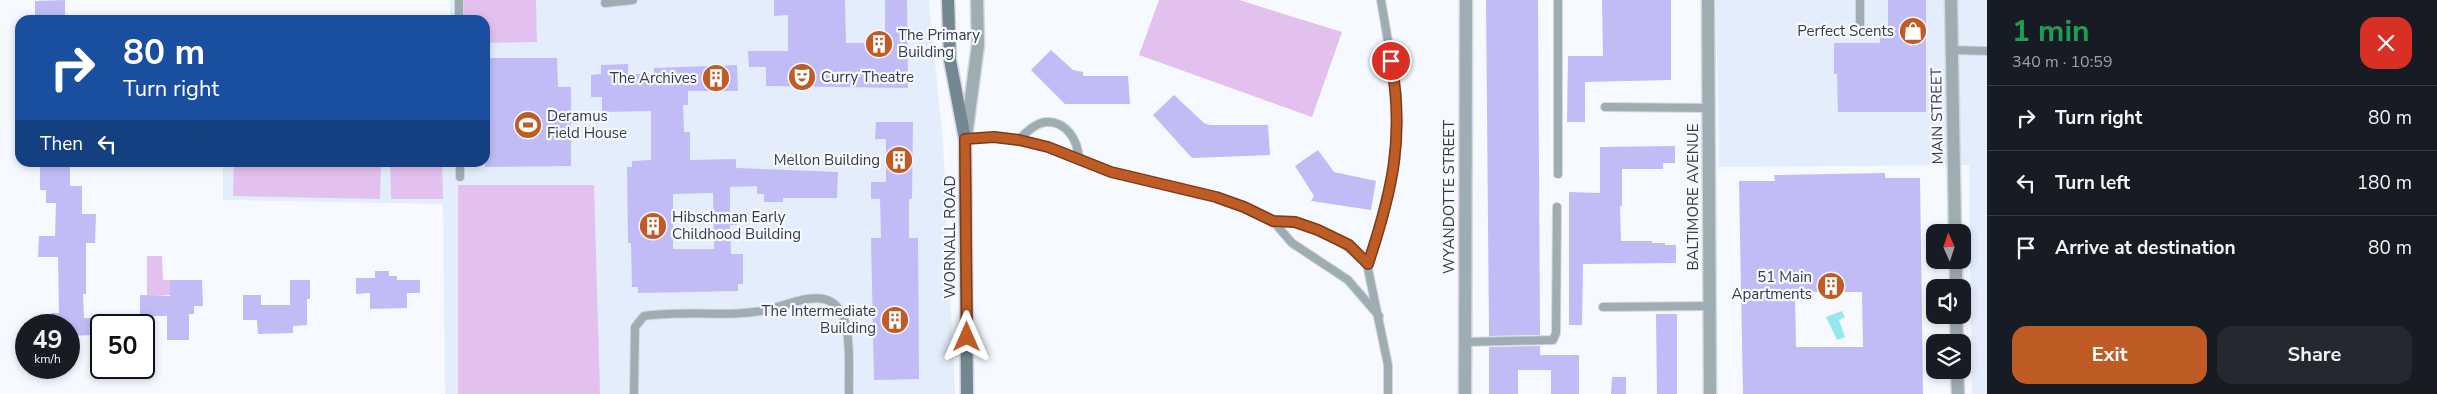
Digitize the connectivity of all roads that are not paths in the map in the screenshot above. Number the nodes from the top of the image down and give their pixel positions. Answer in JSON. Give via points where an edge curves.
{"nodes":[{"id":1,"x":459,"y":0,"type":"edge"},
{"id":2,"x":633,"y":0,"type":"edge"},
{"id":3,"x":948,"y":0,"type":"edge"},
{"id":4,"x":977,"y":0,"type":"edge"},
{"id":5,"x":1381,"y":0,"type":"edge"},
{"id":6,"x":1466,"y":0,"type":"edge"},
{"id":7,"x":1558,"y":0,"type":"edge"},
{"id":8,"x":1708,"y":0,"type":"edge"},
{"id":9,"x":1860,"y":0,"type":"edge"},
{"id":10,"x":1951,"y":0,"type":"edge"},
{"id":11,"x":605,"y":3,"type":"dead end"},
{"id":12,"x":459,"y":15,"type":"edge"},
{"id":13,"x":1860,"y":25,"type":"dead end"},
{"id":14,"x":1952,"y":50,"type":"junction"},
{"id":15,"x":1987,"y":51,"type":"edge"},
{"id":16,"x":1605,"y":107,"type":"dead end"},
{"id":17,"x":1709,"y":108,"type":"junction"},
{"id":18,"x":965,"y":139,"type":"junction"},
{"id":19,"x":1019,"y":140,"type":"junction"},
{"id":20,"x":1079,"y":160,"type":"junction"},
{"id":21,"x":460,"y":167,"type":"edge"},
{"id":22,"x":1558,"y":174,"type":"dead end"},
{"id":23,"x":460,"y":178,"type":"dead end"},
{"id":24,"x":1557,"y":207,"type":"dead end"},
{"id":25,"x":1273,"y":221,"type":"junction"},
{"id":26,"x":1955,"y":224,"type":"edge"},
{"id":27,"x":1368,"y":264,"type":"junction"},
{"id":28,"x":1710,"y":306,"type":"junction"},
{"id":29,"x":1603,"y":307,"type":"dead end"},
{"id":30,"x":1379,"y":316,"type":"junction"},
{"id":31,"x":1465,"y":342,"type":"junction"},
{"id":32,"x":1957,"y":379,"type":"edge"},
{"id":33,"x":634,"y":394,"type":"edge"},
{"id":34,"x":849,"y":394,"type":"edge"},
{"id":35,"x":967,"y":394,"type":"edge"},
{"id":36,"x":1388,"y":394,"type":"edge"},
{"id":37,"x":1465,"y":394,"type":"edge"},
{"id":38,"x":1710,"y":394,"type":"edge"},
{"id":39,"x":1958,"y":394,"type":"edge"}],
"edges":[{"from":1,"to":12,"type":"lane"},
{"from":2,"to":11,"type":"lane"},
{"from":3,"to":18,"type":"main road","name":"WORNALL ROAD","via":[[950,60]]},
{"from":4,"to":18,"type":"street","name":"WORNALL ROAD","via":[[978,45]]},
{"from":5,"to":27,"type":"lane","via":[[1397,95],[1396,157],[1384,214]]},
{"from":6,"to":31,"type":"street","name":"WYANDOTTE STREET"},
{"from":7,"to":22,"type":"lane"},
{"from":8,"to":17,"type":"street","name":"BALTIMORE AVENUE"},
{"from":9,"to":13,"type":"lane"},
{"from":10,"to":14,"type":"street","name":"MAIN STREET"},
{"from":14,"to":15,"type":"lane"},
{"from":14,"to":26,"type":"street","name":"MAIN STREET"},
{"from":16,"to":17,"type":"lane"},
{"from":17,"to":28,"type":"street","name":"BALTIMORE AVENUE"},
{"from":18,"to":19,"type":"lane","via":[[994,137]]},
{"from":18,"to":35,"type":"main road","name":"WORNALL ROAD"},
{"from":19,"to":20,"type":"lane","via":[[1048,147]]},
{"from":19,"to":20,"type":"lane","via":[[1045,122],[1062,126],[1073,137],[1079,149]]},
{"from":20,"to":25,"type":"lane","via":[[1111,172],[1216,197]]},
{"from":21,"to":23,"type":"lane"},
{"from":24,"to":31,"type":"lane","via":[[1556,333],[1553,340]]},
{"from":25,"to":27,"type":"lane","via":[[1295,222],[1318,230],[1349,245]]},
{"from":25,"to":30,"type":"lane","via":[[1292,243],[1348,280]]},
{"from":27,"to":30,"type":"lane"},
{"from":28,"to":29,"type":"lane"},
{"from":28,"to":38,"type":"street","name":"BALTIMORE AVENUE"},
{"from":30,"to":36,"type":"lane","via":[[1388,365]]},
{"from":31,"to":37,"type":"street","name":"WYANDOTTE STREET"},
{"from":32,"to":39,"type":"street"},
{"from":33,"to":34,"type":"lane","via":[[635,327],[644,316],[743,312],[812,298],[832,302],[847,325]]}]}
